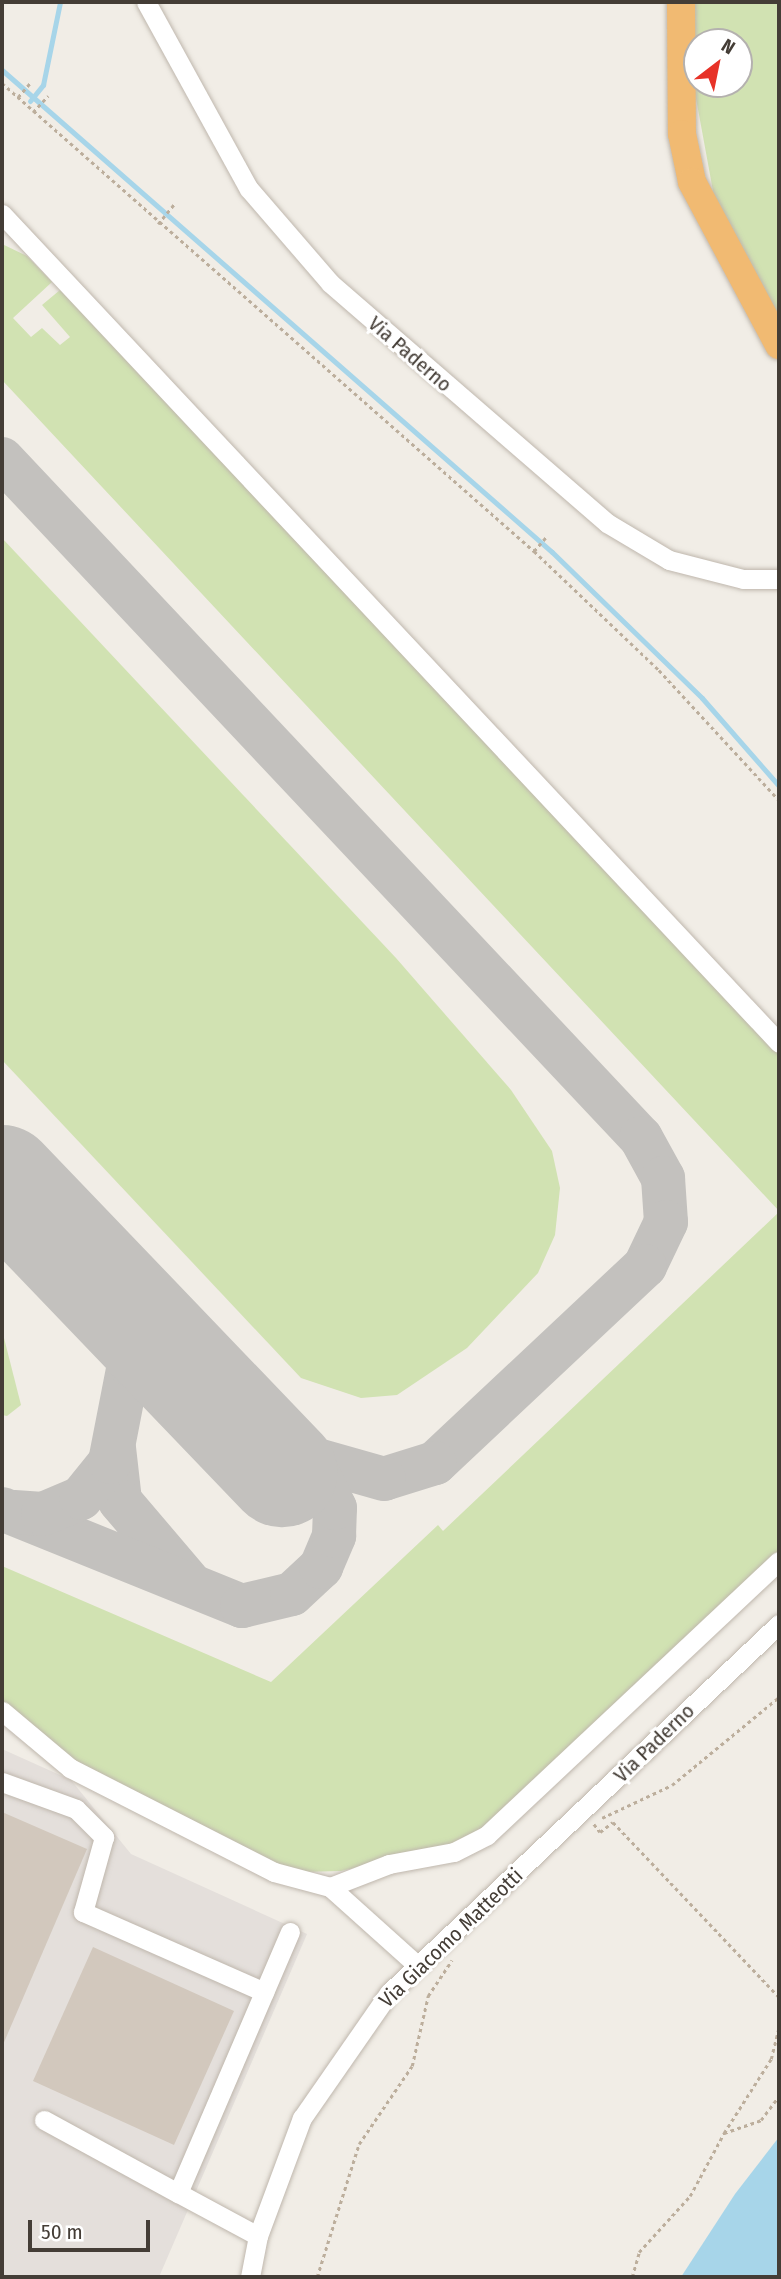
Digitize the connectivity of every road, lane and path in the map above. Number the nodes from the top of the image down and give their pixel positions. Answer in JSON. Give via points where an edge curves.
{"nodes":[{"id":1,"x":146,"y":2,"type":"edge"},
{"id":2,"x":681,"y":2,"type":"edge"},
{"id":3,"x":31,"y":82,"type":"dead end"},
{"id":4,"x":2,"y":83,"type":"edge"},
{"id":5,"x":20,"y":96,"type":"junction"},
{"id":6,"x":48,"y":96,"type":"dead end"},
{"id":7,"x":35,"y":111,"type":"junction"},
{"id":8,"x":174,"y":204,"type":"dead end"},
{"id":9,"x":2,"y":215,"type":"edge"},
{"id":10,"x":158,"y":224,"type":"junction"},
{"id":11,"x":779,"y":345,"type":"edge"},
{"id":12,"x":547,"y":536,"type":"dead end"},
{"id":13,"x":534,"y":551,"type":"junction"},
{"id":14,"x":779,"y":579,"type":"edge"},
{"id":15,"x":779,"y":800,"type":"edge"},
{"id":16,"x":779,"y":1042,"type":"edge"},
{"id":17,"x":779,"y":1561,"type":"edge"},
{"id":18,"x":779,"y":1624,"type":"edge"},
{"id":19,"x":779,"y":1697,"type":"edge"},
{"id":20,"x":2,"y":1711,"type":"edge"},
{"id":21,"x":2,"y":1782,"type":"edge"},
{"id":22,"x":594,"y":1824,"type":"junction"},
{"id":23,"x":583,"y":1833,"type":"dead end"},
{"id":24,"x":529,"y":1861,"type":"joint"},
{"id":25,"x":330,"y":1887,"type":"junction"},
{"id":26,"x":290,"y":1932,"type":"dead end"},
{"id":27,"x":453,"y":1958,"type":"dead end"},
{"id":28,"x":417,"y":1965,"type":"junction"},
{"id":29,"x":264,"y":1992,"type":"junction"},
{"id":30,"x":779,"y":1997,"type":"edge"},
{"id":31,"x":779,"y":2028,"type":"edge"},
{"id":32,"x":779,"y":2096,"type":"edge"},
{"id":33,"x":44,"y":2120,"type":"dead end"},
{"id":34,"x":724,"y":2133,"type":"junction"},
{"id":35,"x":178,"y":2193,"type":"junction"},
{"id":36,"x":258,"y":2236,"type":"junction"},
{"id":37,"x":250,"y":2277,"type":"edge"},
{"id":38,"x":317,"y":2277,"type":"edge"},
{"id":39,"x":632,"y":2277,"type":"edge"}],
"edges":[{"from":1,"to":14,"type":"street","name":"Via Paderno","via":[[249,189],[330,283],[607,523],[669,560],[743,579]]},
{"from":2,"to":11,"type":"highway","via":[[682,134],[692,182]]},
{"from":3,"to":5,"type":"path"},
{"from":4,"to":5,"type":"path"},
{"from":5,"to":7,"type":"path"},
{"from":6,"to":7,"type":"path"},
{"from":7,"to":10,"type":"path"},
{"from":8,"to":10,"type":"path"},
{"from":9,"to":16,"type":"street"},
{"from":10,"to":13,"type":"path"},
{"from":12,"to":13,"type":"path"},
{"from":13,"to":15,"type":"path","via":[[659,670]]},
{"from":17,"to":25,"type":"street","via":[[486,1835],[454,1852],[389,1864]]},
{"from":18,"to":24,"type":"street","name":"Via Paderno"},
{"from":19,"to":22,"type":"path","via":[[672,1785]]},
{"from":20,"to":25,"type":"street","via":[[70,1768],[220,1847],[283,1875]]},
{"from":21,"to":29,"type":"street","via":[[76,1809],[104,1836],[82,1912]]},
{"from":22,"to":23,"type":"path"},
{"from":22,"to":30,"type":"path","via":[[600,1832],[613,1822]]},
{"from":24,"to":28,"type":"street","name":"Via Giacomo Matteotti"},
{"from":25,"to":28,"type":"street"},
{"from":26,"to":29,"type":"street"},
{"from":27,"to":38,"type":"path","via":[[428,1996],[412,2066],[359,2144]]},
{"from":28,"to":36,"type":"street","name":"Via Giacomo Matteotti","via":[[340,2056],[302,2118]]},
{"from":29,"to":35,"type":"street"},
{"from":31,"to":34,"type":"path","via":[[771,2059]]},
{"from":32,"to":34,"type":"path","via":[[761,2120]]},
{"from":33,"to":35,"type":"street"},
{"from":34,"to":39,"type":"path","via":[[690,2196],[639,2252]]},
{"from":35,"to":36,"type":"street"},
{"from":36,"to":37,"type":"street","name":"Via Giacomo Matteotti"}]}
